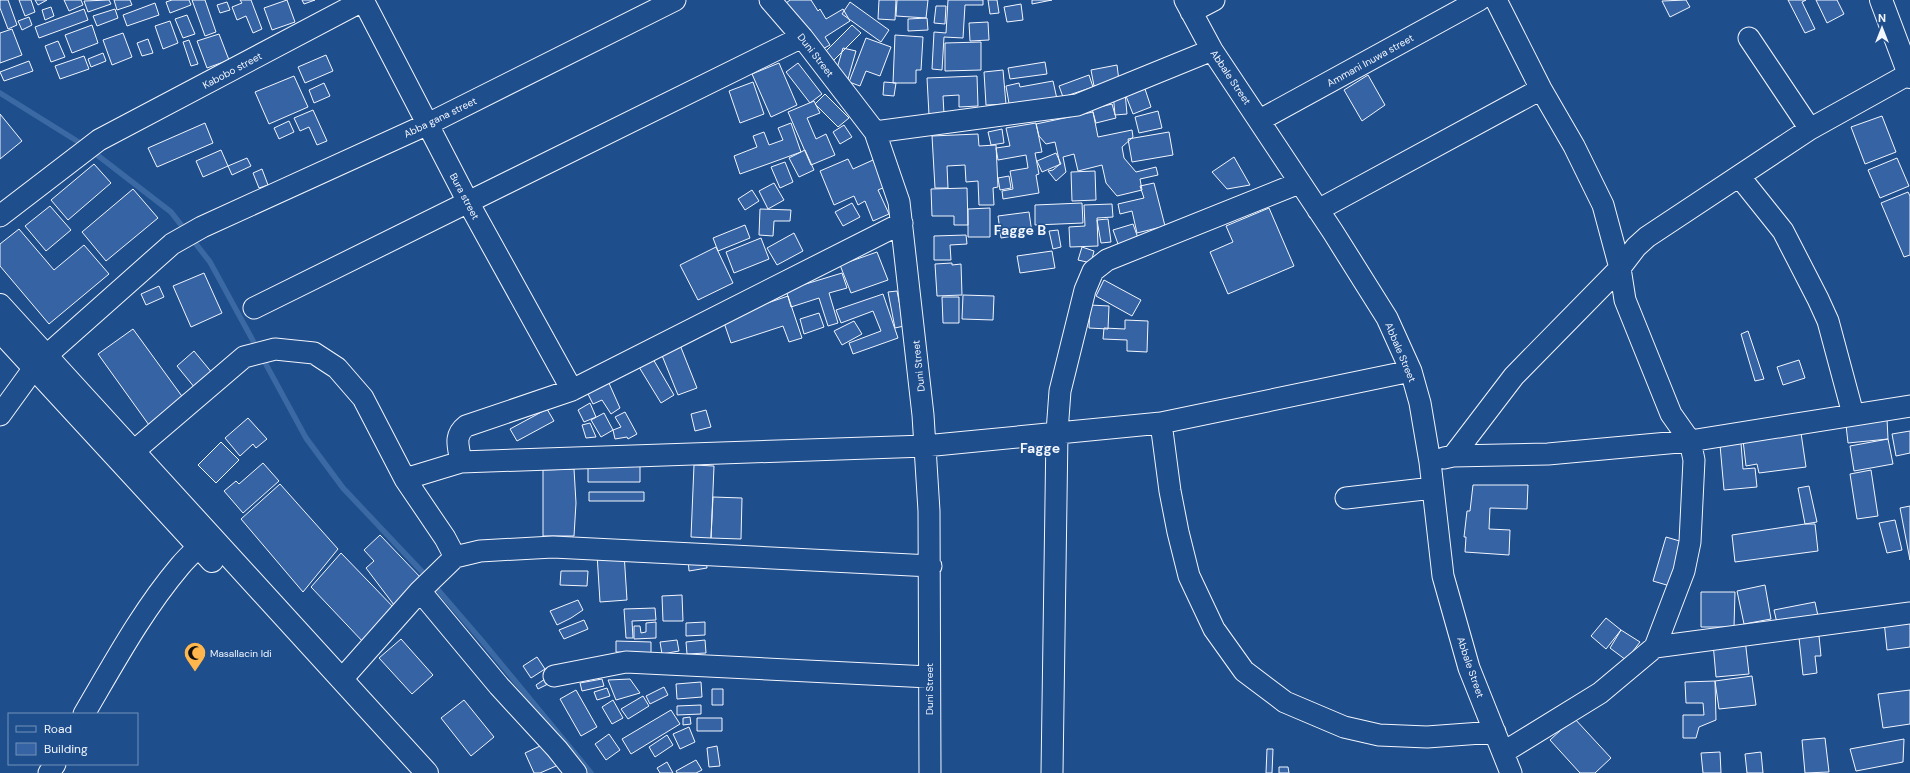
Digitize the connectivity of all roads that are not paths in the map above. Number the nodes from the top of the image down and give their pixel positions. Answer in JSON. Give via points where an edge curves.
{"nodes":[{"id":1,"x":364,"y":0,"type":"edge"},
{"id":2,"x":675,"y":0,"type":"edge"},
{"id":3,"x":770,"y":0,"type":"edge"},
{"id":4,"x":1214,"y":0,"type":"edge"},
{"id":5,"x":1479,"y":0,"type":"edge"},
{"id":6,"x":1496,"y":0,"type":"edge"},
{"id":7,"x":1881,"y":0,"type":"edge"},
{"id":8,"x":1188,"y":6,"type":"edge"},
{"id":9,"x":802,"y":37,"type":"junction"},
{"id":10,"x":1749,"y":38,"type":"dead end"},
{"id":11,"x":1212,"y":50,"type":"junction"},
{"id":12,"x":1909,"y":75,"type":"edge"},
{"id":13,"x":1541,"y":89,"type":"junction"},
{"id":14,"x":1260,"y":120,"type":"junction"},
{"id":15,"x":428,"y":124,"type":"junction"},
{"id":16,"x":1810,"y":129,"type":"junction"},
{"id":17,"x":875,"y":132,"type":"junction"},
{"id":18,"x":1739,"y":176,"type":"junction"},
{"id":19,"x":1299,"y":183,"type":"junction"},
{"id":20,"x":468,"y":202,"type":"junction"},
{"id":21,"x":1318,"y":210,"type":"junction"},
{"id":22,"x":0,"y":216,"type":"edge"},
{"id":23,"x":902,"y":223,"type":"junction"},
{"id":24,"x":1620,"y":268,"type":"junction"},
{"id":25,"x":0,"y":305,"type":"edge"},
{"id":26,"x":254,"y":308,"type":"dead end"},
{"id":27,"x":0,"y":331,"type":"edge"},
{"id":28,"x":41,"y":362,"type":"junction"},
{"id":29,"x":1412,"y":372,"type":"junction"},
{"id":30,"x":572,"y":390,"type":"junction"},
{"id":31,"x":1910,"y":406,"type":"edge"},
{"id":32,"x":1853,"y":414,"type":"junction"},
{"id":33,"x":0,"y":415,"type":"edge"},
{"id":34,"x":1161,"y":423,"type":"junction"},
{"id":35,"x":1057,"y":432,"type":"junction"},
{"id":36,"x":1690,"y":441,"type":"junction"},
{"id":37,"x":925,"y":446,"type":"junction"},
{"id":38,"x":134,"y":451,"type":"junction"},
{"id":39,"x":1453,"y":456,"type":"junction"},
{"id":40,"x":461,"y":462,"type":"junction"},
{"id":41,"x":1430,"y":462,"type":"junction"},
{"id":42,"x":405,"y":479,"type":"junction"},
{"id":43,"x":1433,"y":488,"type":"junction"},
{"id":44,"x":1346,"y":498,"type":"dead end"},
{"id":45,"x":204,"y":541,"type":"junction"},
{"id":46,"x":455,"y":557,"type":"junction"},
{"id":47,"x":931,"y":566,"type":"junction"},
{"id":48,"x":420,"y":591,"type":"junction"},
{"id":49,"x":1910,"y":613,"type":"edge"},
{"id":50,"x":1655,"y":647,"type":"junction"},
{"id":51,"x":554,"y":676,"type":"dead end"},
{"id":52,"x":929,"y":677,"type":"junction"},
{"id":53,"x":342,"y":679,"type":"junction"},
{"id":54,"x":85,"y":713,"type":"edge"},
{"id":55,"x":1495,"y":732,"type":"junction"},
{"id":56,"x":1504,"y":752,"type":"junction"},
{"id":57,"x":408,"y":773,"type":"edge"},
{"id":58,"x":428,"y":773,"type":"edge"},
{"id":59,"x":576,"y":773,"type":"edge"},
{"id":60,"x":930,"y":773,"type":"edge"},
{"id":61,"x":1052,"y":773,"type":"edge"},
{"id":62,"x":1511,"y":773,"type":"edge"}],
"edges":[{"from":1,"to":15,"type":"street","name":"Bura street"},
{"from":1,"to":22,"type":"street","name":"Kabobo street","via":[[99,140]]},
{"from":2,"to":15,"type":"street","name":"Abba gana street"},
{"from":3,"to":9,"type":"street","name":"Duni Street"},
{"from":4,"to":8,"type":"street"},
{"from":5,"to":14,"type":"street","name":"Ammani Inuwa street"},
{"from":6,"to":13,"type":"street"},
{"from":7,"to":12,"type":"main road"},
{"from":8,"to":11,"type":"street","name":"Abbale Street"},
{"from":9,"to":17,"type":"street","name":"Duni Street"},
{"from":9,"to":20,"type":"street"},
{"from":10,"to":16,"type":"street"},
{"from":11,"to":14,"type":"street","name":"Abbale Street"},
{"from":11,"to":17,"type":"street","via":[[1077,104]]},
{"from":12,"to":16,"type":"street"},
{"from":13,"to":21,"type":"street"},
{"from":13,"to":24,"type":"street","via":[[1574,146],[1603,205]]},
{"from":14,"to":19,"type":"street","name":"Abbale Street"},
{"from":15,"to":20,"type":"street","name":"Bura street"},
{"from":15,"to":28,"type":"street","name":"Abba gana street","via":[[202,227],[172,244]]},
{"from":16,"to":18,"type":"street"},
{"from":17,"to":23,"type":"street","name":"Duni Street","via":[[899,202]]},
{"from":18,"to":24,"type":"street","via":[[1647,237]]},
{"from":18,"to":32,"type":"street","via":[[1783,231],[1818,299],[1828,321]]},
{"from":19,"to":21,"type":"street","name":"Abbale Street"},
{"from":19,"to":35,"type":"street","via":[[1108,260],[1093,271],[1085,290],[1060,391]]},
{"from":20,"to":26,"type":"street"},
{"from":20,"to":30,"type":"street","name":"Bura street"},
{"from":21,"to":29,"type":"street","name":"Abbale Street","via":[[1387,318]]},
{"from":23,"to":30,"type":"street"},
{"from":23,"to":37,"type":"street","name":"Duni Street"},
{"from":24,"to":36,"type":"street","via":[[1625,300],[1671,414]]},
{"from":24,"to":39,"type":"street","via":[[1514,376]]},
{"from":25,"to":28,"type":"main road"},
{"from":27,"to":28,"type":"main road"},
{"from":28,"to":33,"type":"street","name":"Abba gana street"},
{"from":28,"to":38,"type":"main road"},
{"from":28,"to":45,"type":"main road"},
{"from":29,"to":34,"type":"street"},
{"from":29,"to":41,"type":"street","name":"Abbale Street"},
{"from":30,"to":40,"type":"street","via":[[466,426],[457,438]]},
{"from":31,"to":32,"type":"street"},
{"from":32,"to":36,"type":"street"},
{"from":34,"to":35,"type":"street"},
{"from":34,"to":55,"type":"street","via":[[1171,498],[1189,576],[1214,629],[1244,671],[1285,702],[1344,727],[1379,735],[1427,737]]},
{"from":35,"to":37,"type":"street"},
{"from":35,"to":61,"type":"street"},
{"from":36,"to":39,"type":"street","via":[[1548,454]]},
{"from":36,"to":50,"type":"street","via":[[1694,460],[1690,542],[1684,572]]},
{"from":37,"to":40,"type":"street"},
{"from":37,"to":47,"type":"street","name":"Duni Street"},
{"from":38,"to":42,"type":"street","via":[[244,357],[275,349],[314,353],[337,368],[363,398]]},
{"from":38,"to":45,"type":"main road"},
{"from":39,"to":41,"type":"street"},
{"from":40,"to":42,"type":"street"},
{"from":41,"to":43,"type":"street","name":"Abbale Street"},
{"from":42,"to":46,"type":"street"},
{"from":43,"to":44,"type":"street"},
{"from":43,"to":55,"type":"street","name":"Abbale Street","via":[[1443,576],[1470,668]]},
{"from":45,"to":53,"type":"main road"},
{"from":45,"to":54,"type":"street","via":[[158,594],[129,637]]},
{"from":45,"to":57,"type":"main road"},
{"from":46,"to":47,"type":"street","via":[[480,551],[553,547]]},
{"from":46,"to":48,"type":"street"},
{"from":47,"to":52,"type":"street","name":"Duni Street"},
{"from":48,"to":53,"type":"street"},
{"from":48,"to":59,"type":"street"},
{"from":49,"to":50,"type":"street"},
{"from":50,"to":56,"type":"street","via":[[1600,693]]},
{"from":51,"to":52,"type":"street","via":[[626,662]]},
{"from":52,"to":60,"type":"street","name":"Duni Street"},
{"from":53,"to":58,"type":"main road"},
{"from":55,"to":56,"type":"street","name":"Abbale Street"},
{"from":56,"to":62,"type":"street","name":"Abbale Street"}]}
